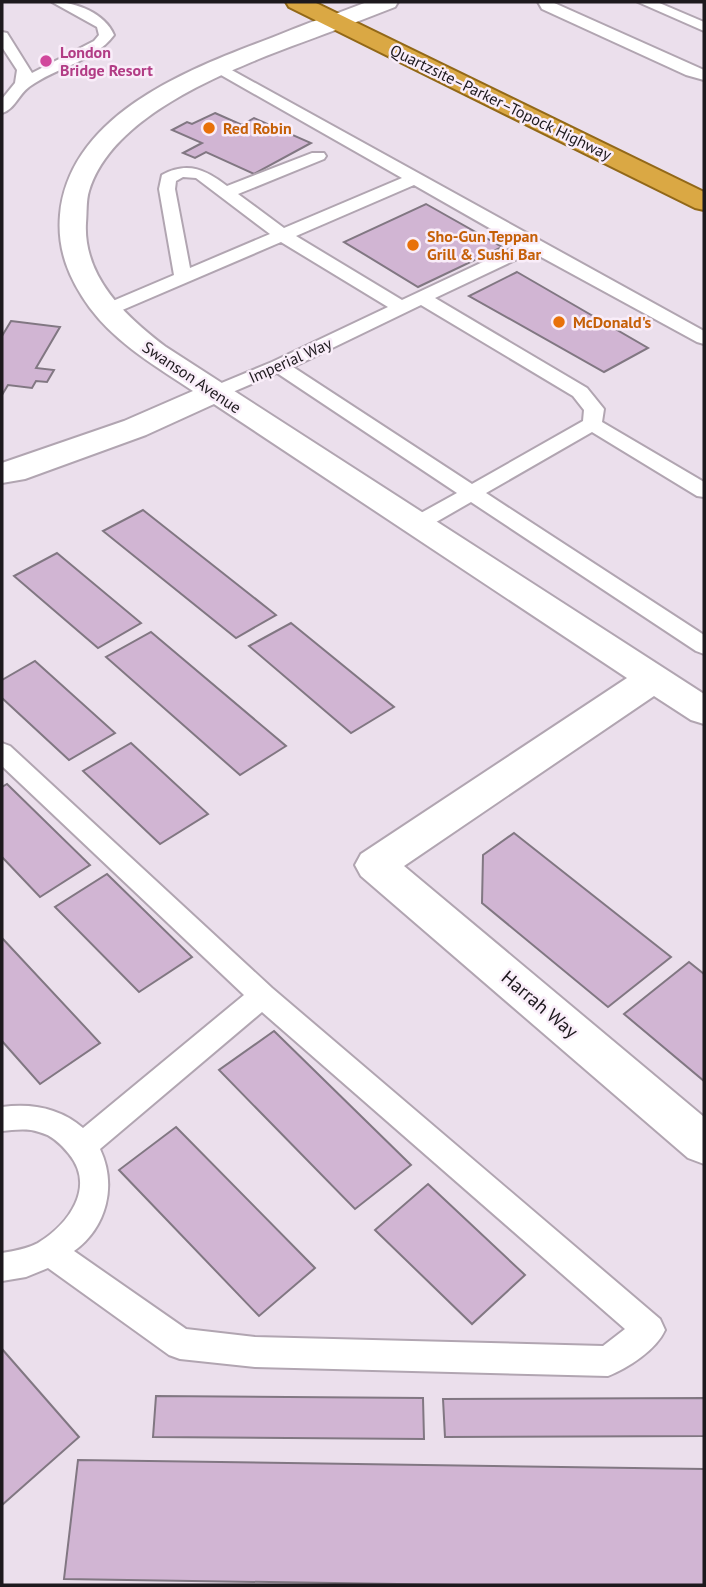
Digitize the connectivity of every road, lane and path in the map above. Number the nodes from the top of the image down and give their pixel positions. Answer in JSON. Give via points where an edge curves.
{"nodes":[{"id":1,"x":59,"y":2,"type":"edge"},
{"id":2,"x":297,"y":2,"type":"edge"},
{"id":3,"x":387,"y":2,"type":"edge"},
{"id":4,"x":545,"y":2,"type":"edge"},
{"id":5,"x":645,"y":2,"type":"edge"},
{"id":6,"x":338,"y":22,"type":"junction"},
{"id":7,"x":704,"y":27,"type":"edge"},
{"id":8,"x":2,"y":36,"type":"edge"},
{"id":9,"x":219,"y":68,"type":"junction"},
{"id":10,"x":704,"y":75,"type":"edge"},
{"id":11,"x":23,"y":84,"type":"junction"},
{"id":12,"x":2,"y":107,"type":"edge"},
{"id":13,"x":318,"y":156,"type":"dead end"},
{"id":14,"x":415,"y":179,"type":"junction"},
{"id":15,"x":226,"y":193,"type":"junction"},
{"id":16,"x":704,"y":202,"type":"edge"},
{"id":17,"x":282,"y":235,"type":"junction"},
{"id":18,"x":531,"y":245,"type":"junction"},
{"id":19,"x":183,"y":278,"type":"junction"},
{"id":20,"x":422,"y":298,"type":"junction"},
{"id":21,"x":402,"y":308,"type":"junction"},
{"id":22,"x":107,"y":310,"type":"junction"},
{"id":23,"x":704,"y":338,"type":"edge"},
{"id":24,"x":279,"y":366,"type":"junction"},
{"id":25,"x":214,"y":393,"type":"junction"},
{"id":26,"x":592,"y":424,"type":"junction"},
{"id":27,"x":2,"y":473,"type":"edge"},
{"id":28,"x":704,"y":491,"type":"edge"},
{"id":29,"x":470,"y":492,"type":"junction"},
{"id":30,"x":417,"y":524,"type":"junction"},
{"id":31,"x":704,"y":646,"type":"edge"},
{"id":32,"x":655,"y":677,"type":"junction"},
{"id":33,"x":704,"y":711,"type":"edge"},
{"id":34,"x":2,"y":752,"type":"edge"},
{"id":35,"x":262,"y":996,"type":"junction"},
{"id":36,"x":2,"y":1119,"type":"edge"},
{"id":37,"x":704,"y":1144,"type":"edge"},
{"id":38,"x":83,"y":1146,"type":"junction"},
{"id":39,"x":52,"y":1253,"type":"junction"},
{"id":40,"x":2,"y":1268,"type":"edge"}],
"edges":[{"from":1,"to":11,"type":"lane","via":[[103,25],[107,35],[99,44]]},
{"from":2,"to":6,"type":"highway","name":"Quartzsite–Parker–Topock Highway"},
{"from":3,"to":6,"type":"street","name":"Swanson Avenue"},
{"from":4,"to":10,"type":"lane"},
{"from":5,"to":7,"type":"lane"},
{"from":6,"to":9,"type":"street","name":"Swanson Avenue"},
{"from":6,"to":16,"type":"highway","name":"Quartzsite–Parker–Topock Highway"},
{"from":8,"to":11,"type":"lane","via":[[25,70]]},
{"from":9,"to":14,"type":"lane"},
{"from":9,"to":22,"type":"street","name":"Swanson Avenue","via":[[136,113],[105,142],[83,175],[73,210],[74,246],[88,284]]},
{"from":11,"to":12,"type":"lane"},
{"from":13,"to":15,"type":"lane"},
{"from":14,"to":17,"type":"lane"},
{"from":14,"to":18,"type":"lane"},
{"from":15,"to":17,"type":"lane"},
{"from":15,"to":19,"type":"lane","via":[[200,174],[180,172],[167,179]]},
{"from":17,"to":19,"type":"lane"},
{"from":17,"to":21,"type":"lane"},
{"from":18,"to":20,"type":"lane","name":"Imperial Way"},
{"from":18,"to":23,"type":"lane"},
{"from":19,"to":22,"type":"lane"},
{"from":20,"to":21,"type":"lane","name":"Imperial Way"},
{"from":20,"to":26,"type":"lane","via":[[580,392],[594,409]]},
{"from":21,"to":24,"type":"lane","name":"Imperial Way"},
{"from":22,"to":25,"type":"street","name":"Swanson Avenue","via":[[135,338]]},
{"from":24,"to":25,"type":"lane","name":"Imperial Way"},
{"from":24,"to":29,"type":"lane"},
{"from":25,"to":27,"type":"street","name":"Imperial Way","via":[[135,428]]},
{"from":25,"to":30,"type":"street","name":"Swanson Avenue"},
{"from":26,"to":28,"type":"lane"},
{"from":26,"to":29,"type":"lane"},
{"from":29,"to":30,"type":"lane"},
{"from":29,"to":31,"type":"lane"},
{"from":30,"to":32,"type":"street","name":"Swanson Avenue"},
{"from":32,"to":33,"type":"street","name":"Swanson Avenue"},
{"from":32,"to":37,"type":"street","name":"Harrah Way","via":[[375,865]]},
{"from":34,"to":35,"type":"lane"},
{"from":35,"to":38,"type":"lane"},
{"from":35,"to":39,"type":"lane","via":[[649,1330],[608,1361],[255,1352],[180,1344]]},
{"from":36,"to":38,"type":"lane","via":[[33,1117],[62,1127]]},
{"from":38,"to":39,"type":"lane","via":[[95,1172],[93,1202],[78,1231]]},
{"from":39,"to":40,"type":"lane","via":[[20,1267]]}]}
